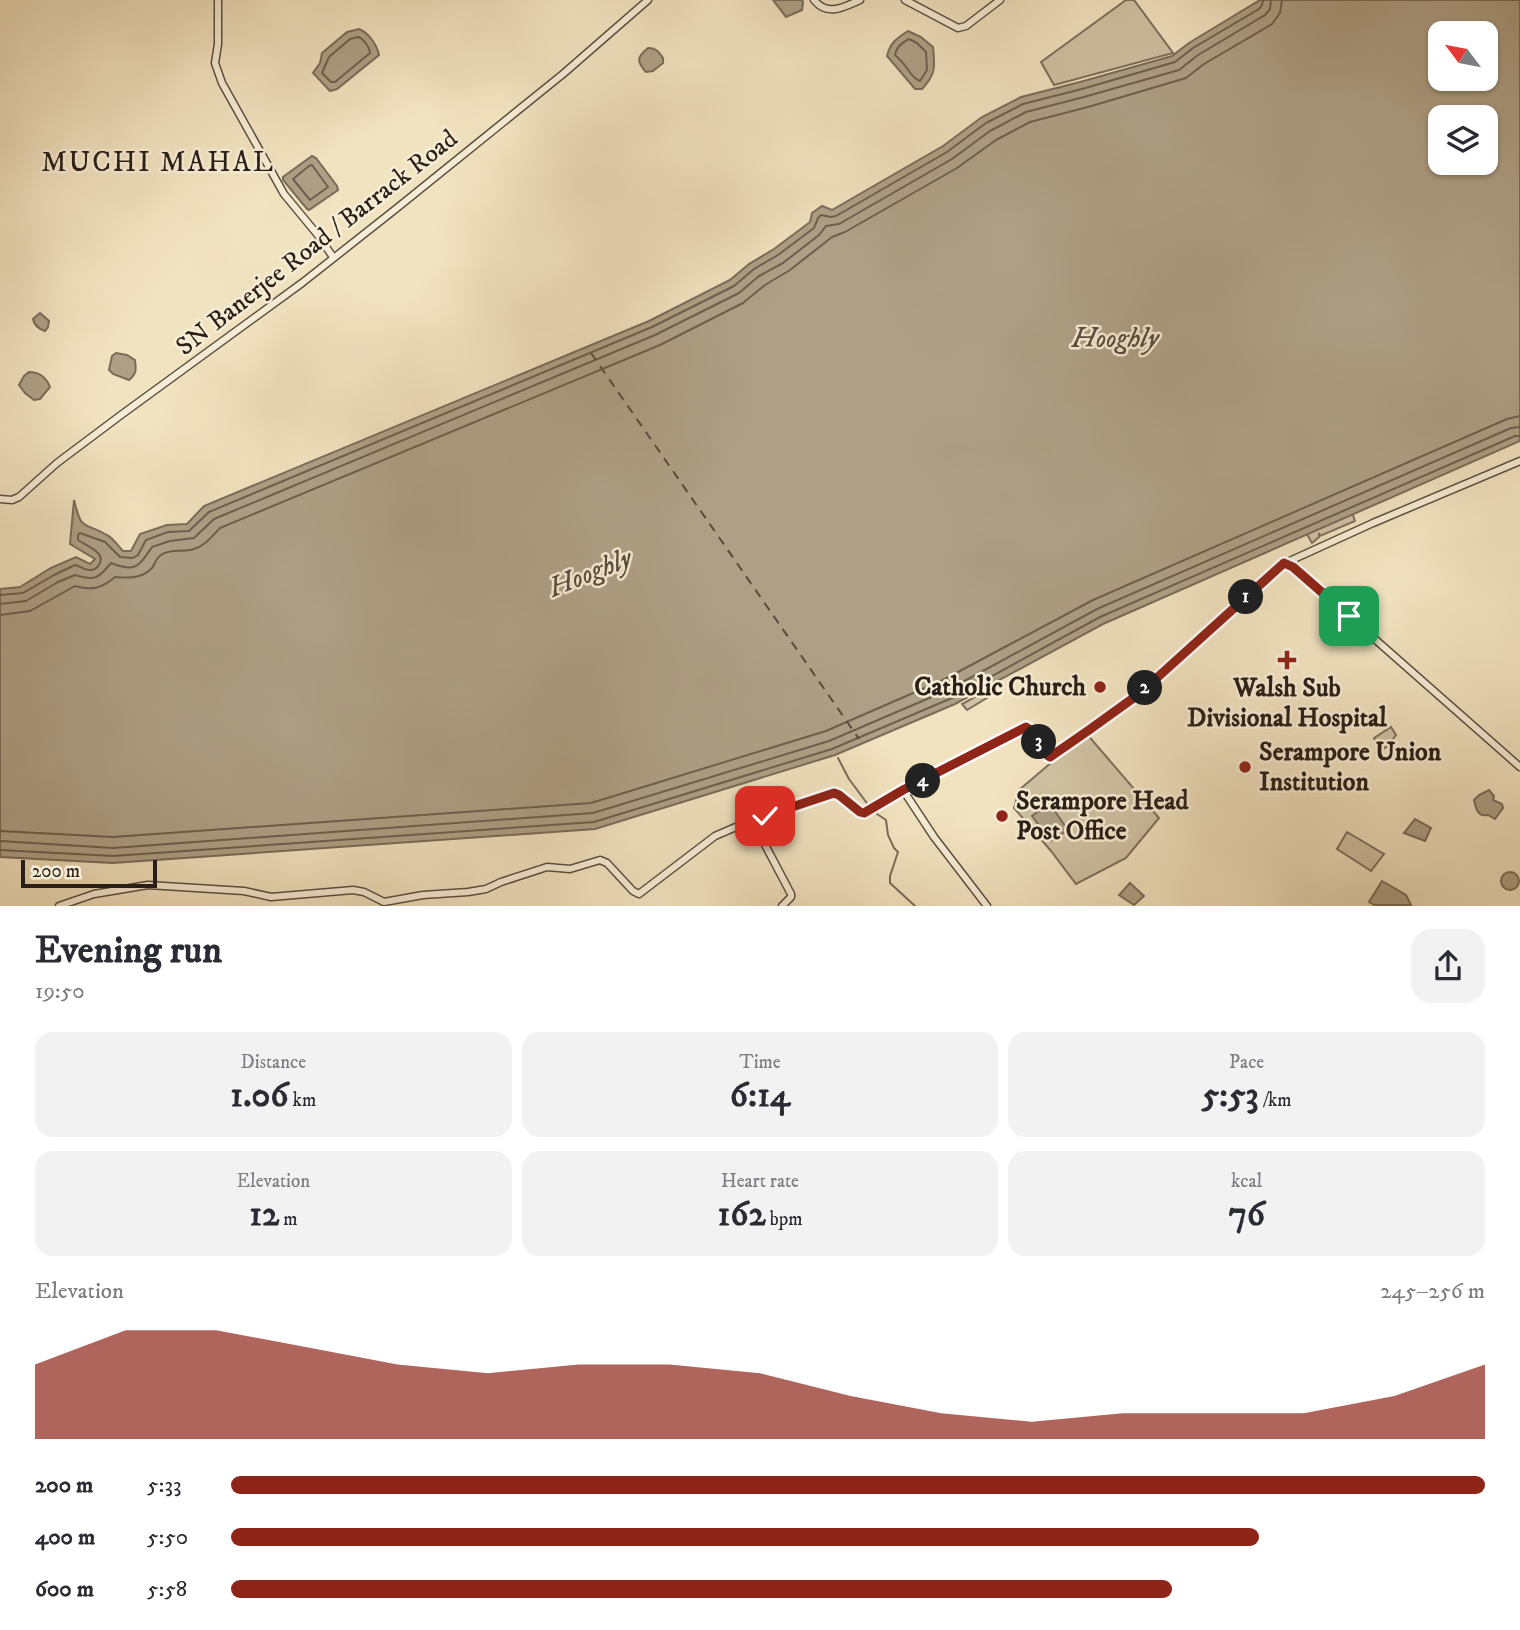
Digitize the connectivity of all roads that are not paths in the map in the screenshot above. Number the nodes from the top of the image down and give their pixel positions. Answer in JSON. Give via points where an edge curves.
{"nodes":[{"id":1,"x":218,"y":0,"type":"edge"},
{"id":2,"x":648,"y":0,"type":"edge"},
{"id":3,"x":814,"y":0,"type":"edge"},
{"id":4,"x":860,"y":0,"type":"edge"},
{"id":5,"x":905,"y":0,"type":"edge"},
{"id":6,"x":1000,"y":0,"type":"edge"},
{"id":7,"x":334,"y":257,"type":"junction"},
{"id":8,"x":1520,"y":461,"type":"edge"},
{"id":9,"x":0,"y":499,"type":"edge"},
{"id":10,"x":1286,"y":563,"type":"junction"},
{"id":11,"x":1520,"y":767,"type":"edge"},
{"id":12,"x":903,"y":790,"type":"junction"},
{"id":13,"x":752,"y":820,"type":"junction"},
{"id":14,"x":60,"y":905,"type":"edge"},
{"id":15,"x":782,"y":905,"type":"edge"},
{"id":16,"x":987,"y":905,"type":"edge"}],
"edges":[{"from":1,"to":7,"type":"street","via":[[215,63],[222,83],[284,194]]},
{"from":2,"to":7,"type":"street","name":"SN Banerjee Road / Barrack Road"},
{"from":3,"to":4,"type":"street","via":[[833,10]]},
{"from":5,"to":6,"type":"street","via":[[958,28]]},
{"from":7,"to":9,"type":"street","name":"SN Banerjee Road / Barrack Road","via":[[57,463],[19,497]]},
{"from":8,"to":10,"type":"street"},
{"from":10,"to":11,"type":"street"},
{"from":10,"to":12,"type":"street","via":[[1139,694],[1049,757],[1026,727]]},
{"from":12,"to":13,"type":"street","via":[[864,813],[834,793]]},
{"from":12,"to":16,"type":"street"},
{"from":13,"to":14,"type":"street","via":[[712,837],[639,894],[598,860],[570,869],[547,867],[481,890],[384,902],[353,890],[271,897],[148,885]]},
{"from":13,"to":15,"type":"street","via":[[791,894]]}]}
